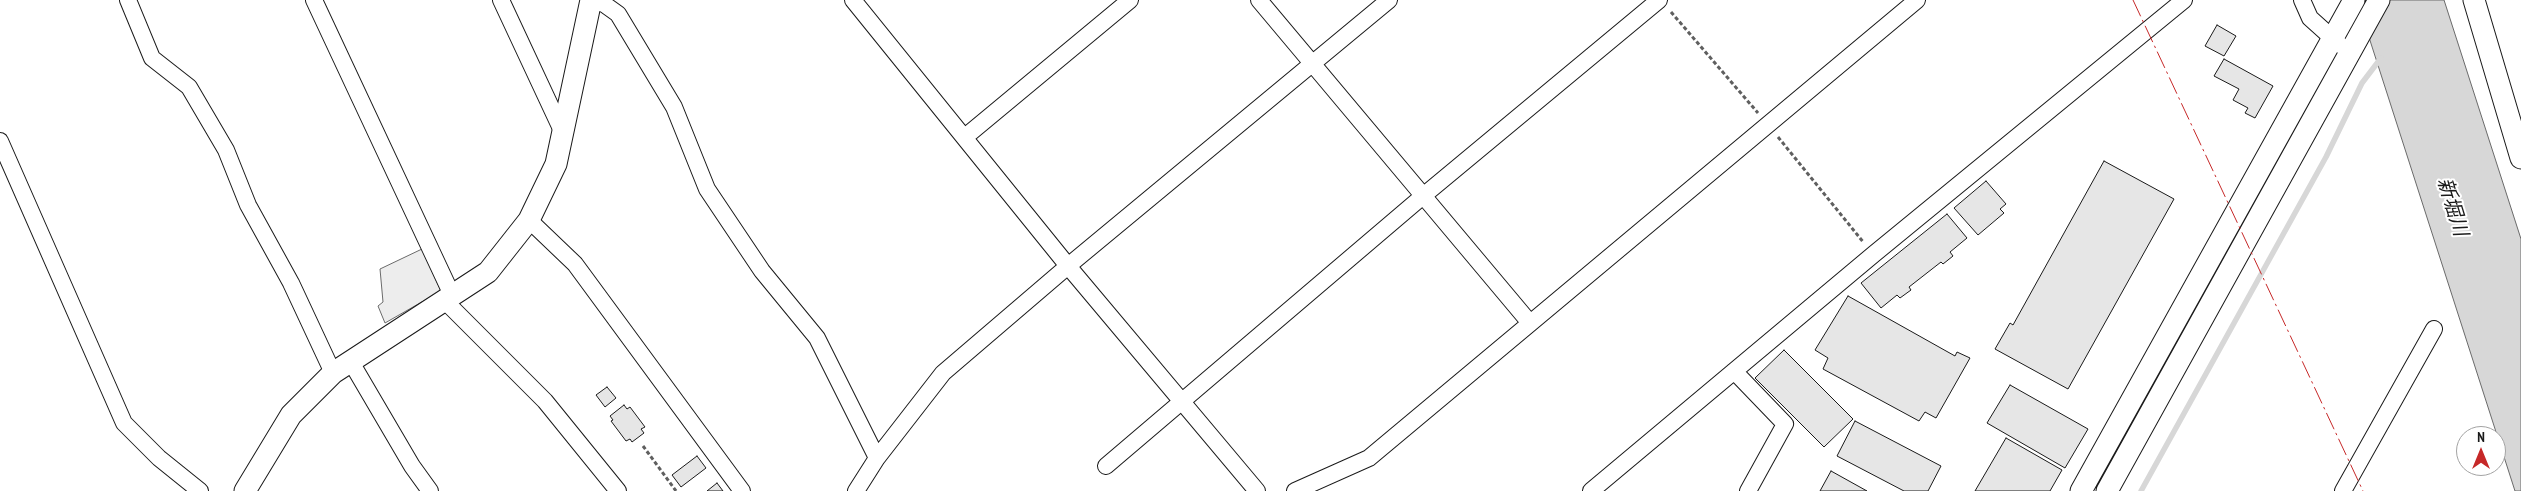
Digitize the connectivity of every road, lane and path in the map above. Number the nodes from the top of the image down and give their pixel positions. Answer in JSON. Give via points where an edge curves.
{"nodes":[{"id":1,"x":128,"y":0,"type":"edge"},
{"id":2,"x":314,"y":0,"type":"edge"},
{"id":3,"x":501,"y":0,"type":"edge"},
{"id":4,"x":591,"y":0,"type":"edge"},
{"id":5,"x":1130,"y":0,"type":"edge"},
{"id":6,"x":1259,"y":0,"type":"edge"},
{"id":7,"x":1389,"y":0,"type":"edge"},
{"id":8,"x":1917,"y":0,"type":"edge"},
{"id":9,"x":2184,"y":0,"type":"edge"},
{"id":10,"x":2302,"y":0,"type":"edge"},
{"id":11,"x":2379,"y":0,"type":"edge"},
{"id":12,"x":2474,"y":0,"type":"edge"},
{"id":13,"x":860,"y":2,"type":"edge"},
{"id":14,"x":2352,"y":3,"type":"edge"},
{"id":15,"x":1663,"y":4,"type":"edge"},
{"id":16,"x":2332,"y":37,"type":"junction"},
{"id":17,"x":2355,"y":44,"type":"junction"},
{"id":18,"x":1312,"y":64,"type":"junction"},
{"id":19,"x":1768,"y":125,"type":"junction"},
{"id":20,"x":564,"y":135,"type":"junction"},
{"id":21,"x":965,"y":138,"type":"junction"},
{"id":22,"x":0,"y":141,"type":"edge"},
{"id":23,"x":2520,"y":151,"type":"edge"},
{"id":24,"x":1423,"y":196,"type":"junction"},
{"id":25,"x":529,"y":220,"type":"junction"},
{"id":26,"x":1874,"y":254,"type":"junction"},
{"id":27,"x":1068,"y":266,"type":"junction"},
{"id":28,"x":448,"y":298,"type":"junction"},
{"id":29,"x":1530,"y":324,"type":"junction"},
{"id":30,"x":2434,"y":329,"type":"dead end"},
{"id":31,"x":342,"y":368,"type":"junction"},
{"id":32,"x":1734,"y":371,"type":"junction"},
{"id":33,"x":1180,"y":401,"type":"junction"},
{"id":34,"x":643,"y":446,"type":"dead end"},
{"id":35,"x":877,"y":458,"type":"junction"},
{"id":36,"x":1106,"y":466,"type":"dead end"},
{"id":37,"x":200,"y":491,"type":"edge"},
{"id":38,"x":245,"y":491,"type":"edge"},
{"id":39,"x":430,"y":491,"type":"edge"},
{"id":40,"x":618,"y":491,"type":"edge"},
{"id":41,"x":676,"y":491,"type":"edge"},
{"id":42,"x":742,"y":491,"type":"edge"},
{"id":43,"x":856,"y":491,"type":"edge"},
{"id":44,"x":1257,"y":491,"type":"edge"},
{"id":45,"x":1294,"y":491,"type":"edge"},
{"id":46,"x":1592,"y":491,"type":"edge"},
{"id":47,"x":1748,"y":491,"type":"edge"},
{"id":48,"x":2080,"y":491,"type":"edge"},
{"id":49,"x":2107,"y":491,"type":"edge"},
{"id":50,"x":2343,"y":491,"type":"edge"}],
"edges":[{"from":1,"to":31,"type":"street","via":[[152,58],[189,88],[226,150],[248,205]]},
{"from":2,"to":28,"type":"street"},
{"from":3,"to":20,"type":"street"},
{"from":4,"to":20,"type":"street"},
{"from":4,"to":35,"type":"street","via":[[618,14],[674,107],[707,189],[762,271],[817,338]]},
{"from":5,"to":21,"type":"street"},
{"from":6,"to":18,"type":"street"},
{"from":7,"to":18,"type":"street"},
{"from":8,"to":19,"type":"street"},
{"from":9,"to":26,"type":"street"},
{"from":10,"to":16,"type":"street","via":[[2310,18]]},
{"from":11,"to":17,"type":"street"},
{"from":12,"to":23,"type":"street"},
{"from":13,"to":21,"type":"street"},
{"from":14,"to":16,"type":"street"},
{"from":15,"to":19,"type":"path"},
{"from":15,"to":24,"type":"street"},
{"from":16,"to":17,"type":"street"},
{"from":16,"to":48,"type":"street"},
{"from":17,"to":49,"type":"street"},
{"from":18,"to":24,"type":"street"},
{"from":18,"to":27,"type":"street"},
{"from":19,"to":26,"type":"path"},
{"from":19,"to":29,"type":"street"},
{"from":20,"to":25,"type":"street","via":[[556,164]]},
{"from":21,"to":27,"type":"street"},
{"from":22,"to":37,"type":"street","via":[[124,424]]},
{"from":24,"to":29,"type":"street"},
{"from":24,"to":33,"type":"street"},
{"from":25,"to":28,"type":"street","via":[[488,272]]},
{"from":25,"to":42,"type":"street","via":[[576,264]]},
{"from":26,"to":32,"type":"street"},
{"from":27,"to":33,"type":"street"},
{"from":27,"to":35,"type":"street","via":[[944,373]]},
{"from":28,"to":31,"type":"street"},
{"from":28,"to":40,"type":"street","via":[[545,401]]},
{"from":29,"to":45,"type":"street","via":[[1369,458]]},
{"from":30,"to":50,"type":"street"},
{"from":31,"to":38,"type":"street","via":[[291,415]]},
{"from":31,"to":39,"type":"street"},
{"from":32,"to":46,"type":"street"},
{"from":32,"to":47,"type":"street","via":[[1785,424]]},
{"from":33,"to":36,"type":"street"},
{"from":33,"to":44,"type":"street"},
{"from":34,"to":41,"type":"path"},
{"from":35,"to":43,"type":"street"}]}
